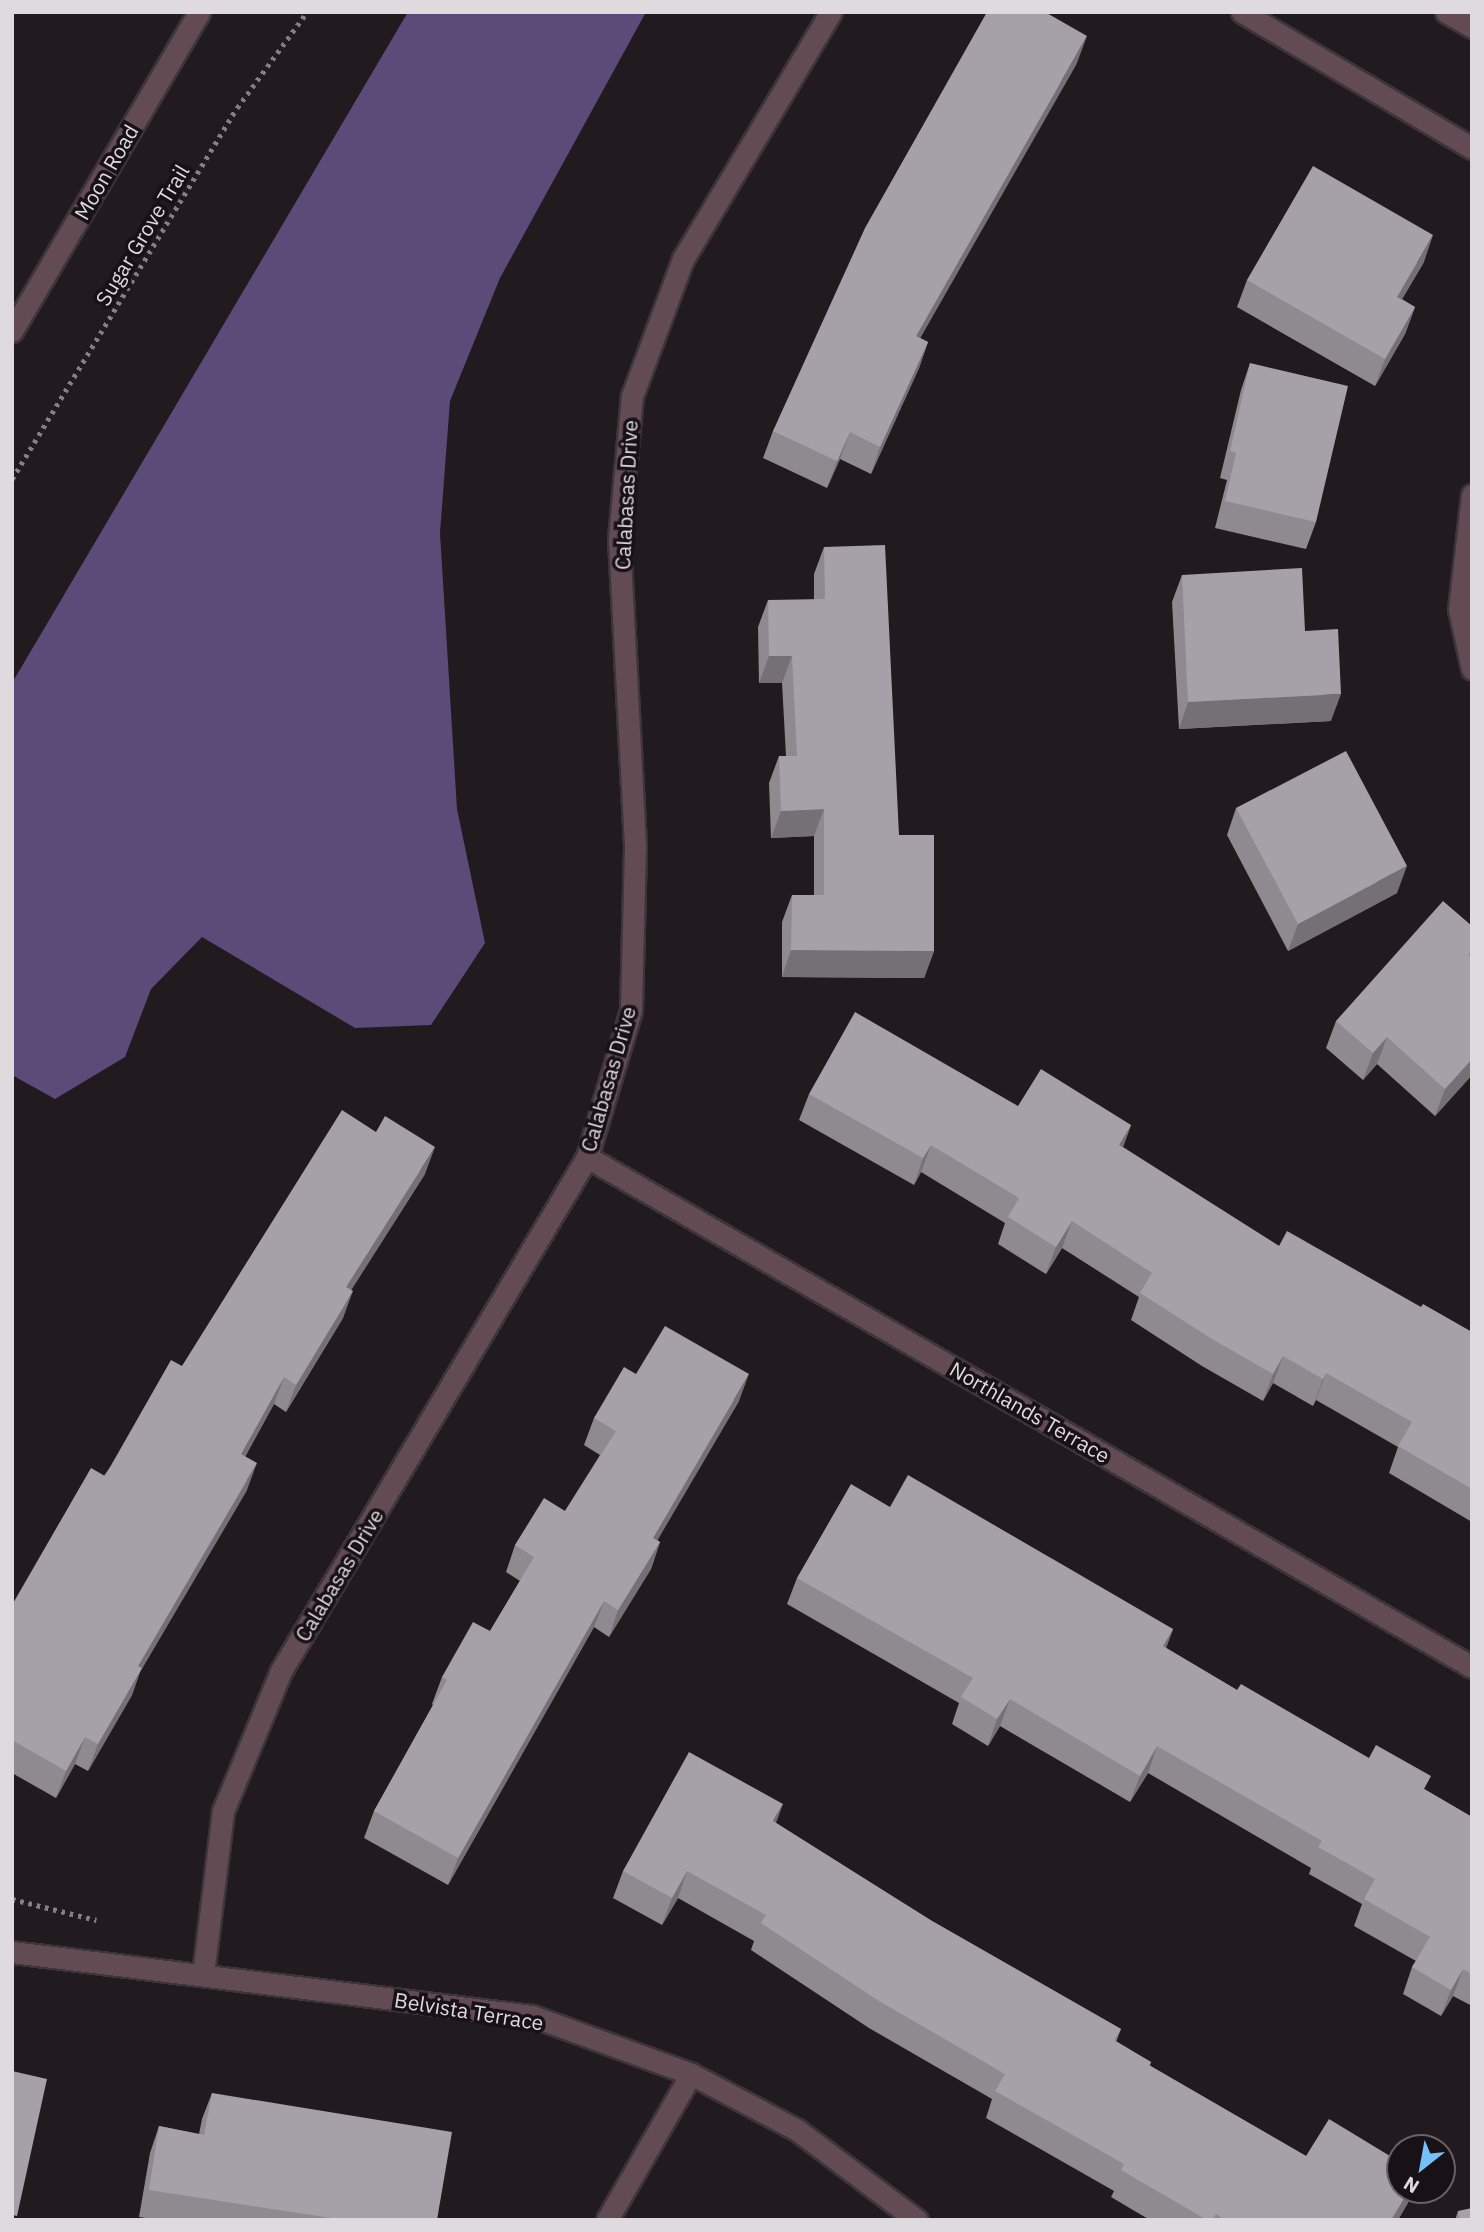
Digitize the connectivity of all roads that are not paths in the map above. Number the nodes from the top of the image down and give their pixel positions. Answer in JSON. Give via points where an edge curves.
{"nodes":[{"id":1,"x":199,"y":12,"type":"edge"},
{"id":2,"x":831,"y":12,"type":"edge"},
{"id":3,"x":1242,"y":12,"type":"edge"},
{"id":4,"x":1446,"y":12,"type":"edge"},
{"id":5,"x":1472,"y":27,"type":"edge"},
{"id":6,"x":1472,"y":148,"type":"edge"},
{"id":7,"x":12,"y":331,"type":"edge"},
{"id":8,"x":1472,"y":495,"type":"edge"},
{"id":9,"x":1472,"y":669,"type":"edge"},
{"id":10,"x":587,"y":1157,"type":"junction"},
{"id":11,"x":1472,"y":1667,"type":"edge"},
{"id":12,"x":12,"y":1952,"type":"edge"},
{"id":13,"x":202,"y":1974,"type":"junction"},
{"id":14,"x":691,"y":2074,"type":"junction"},
{"id":15,"x":607,"y":2220,"type":"edge"},
{"id":16,"x":917,"y":2220,"type":"edge"}],
"edges":[{"from":1,"to":7,"type":"street","name":"Moon Road"},
{"from":2,"to":10,"type":"street","name":"Calabasas Drive","via":[[683,259],[632,396],[620,538],[635,845],[631,1010]]},
{"from":3,"to":6,"type":"street"},
{"from":4,"to":5,"type":"street"},
{"from":8,"to":9,"type":"street","via":[[1459,609]]},
{"from":10,"to":11,"type":"street","name":"Northlands Terrace"},
{"from":10,"to":13,"type":"street","name":"Calabasas Drive","via":[[281,1671],[223,1811]]},
{"from":12,"to":13,"type":"street","name":"Belvista Terrace"},
{"from":13,"to":14,"type":"street","name":"Belvista Terrace","via":[[532,2017]]},
{"from":14,"to":15,"type":"street"},
{"from":14,"to":16,"type":"street","name":"Belvista Terrace","via":[[797,2130]]}]}
